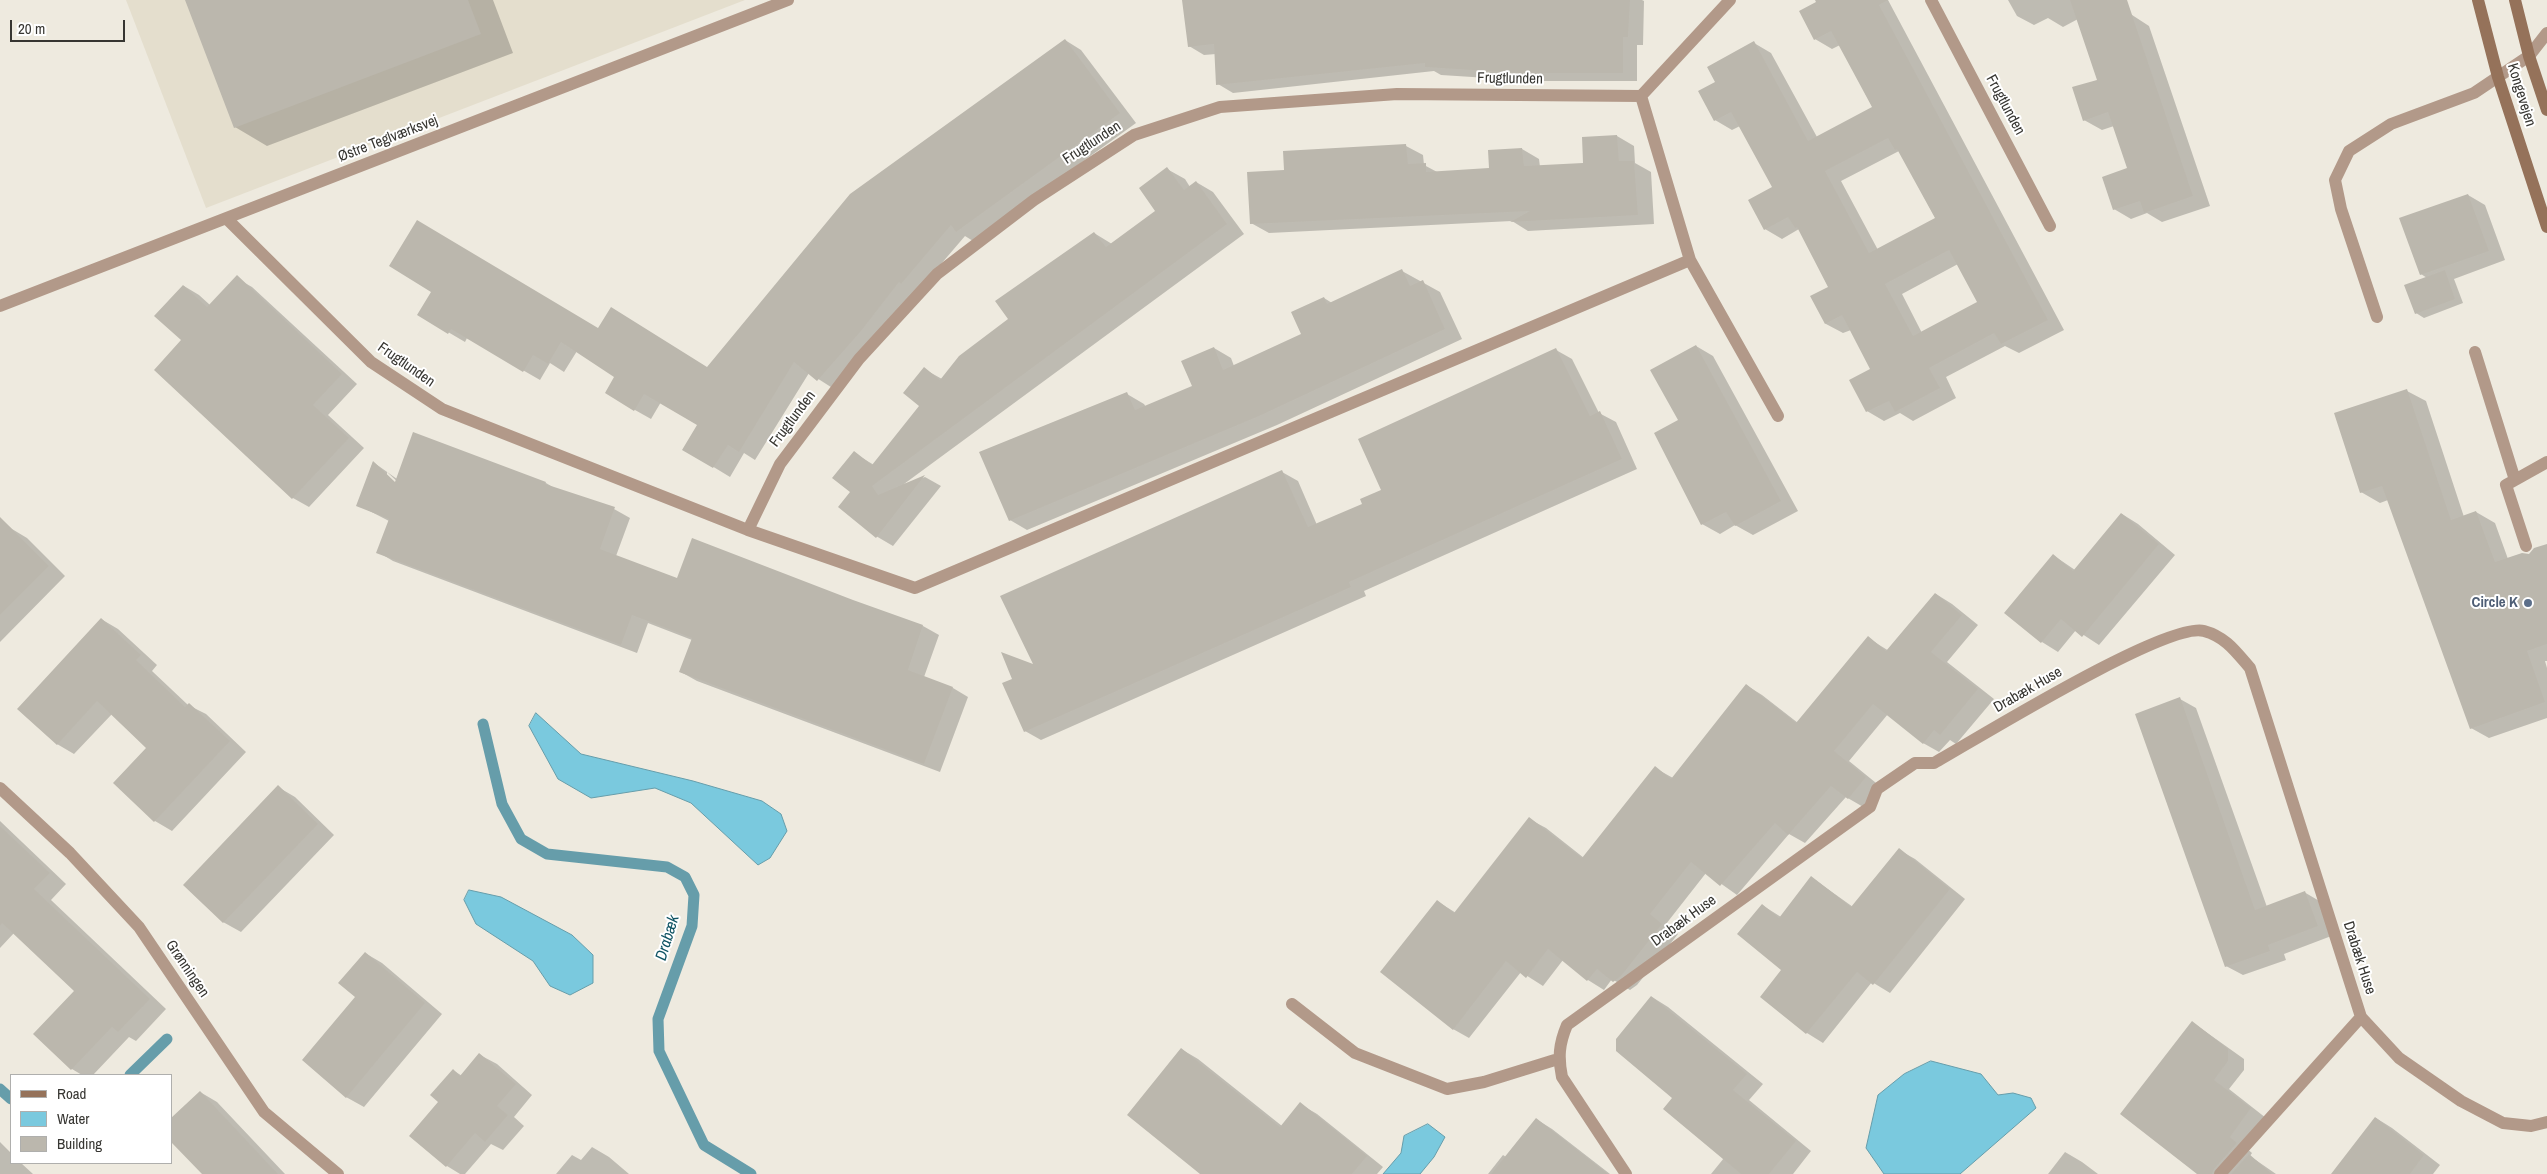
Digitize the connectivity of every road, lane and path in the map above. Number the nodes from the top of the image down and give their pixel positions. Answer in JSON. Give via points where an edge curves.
{"nodes":[{"id":1,"x":788,"y":0,"type":"edge"},
{"id":2,"x":1730,"y":0,"type":"edge"},
{"id":3,"x":1931,"y":0,"type":"edge"},
{"id":4,"x":2478,"y":0,"type":"edge"},
{"id":5,"x":2515,"y":0,"type":"edge"},
{"id":6,"x":2547,"y":33,"type":"edge"},
{"id":7,"x":2529,"y":56,"type":"junction"},
{"id":8,"x":2498,"y":77,"type":"junction"},
{"id":9,"x":1641,"y":96,"type":"junction"},
{"id":10,"x":2547,"y":110,"type":"edge"},
{"id":11,"x":227,"y":219,"type":"junction"},
{"id":12,"x":2050,"y":226,"type":"dead end"},
{"id":13,"x":2547,"y":227,"type":"edge"},
{"id":14,"x":1690,"y":260,"type":"junction"},
{"id":15,"x":0,"y":306,"type":"edge"},
{"id":16,"x":2378,"y":317,"type":"dead end"},
{"id":17,"x":2475,"y":352,"type":"dead end"},
{"id":18,"x":1778,"y":416,"type":"dead end"},
{"id":19,"x":2547,"y":462,"type":"edge"},
{"id":20,"x":2515,"y":480,"type":"junction"},
{"id":21,"x":748,"y":530,"type":"junction"},
{"id":22,"x":2526,"y":546,"type":"dead end"},
{"id":23,"x":0,"y":788,"type":"edge"},
{"id":24,"x":1292,"y":1004,"type":"dead end"},
{"id":25,"x":2361,"y":1017,"type":"junction"},
{"id":26,"x":1558,"y":1059,"type":"junction"},
{"id":27,"x":2547,"y":1122,"type":"edge"},
{"id":28,"x":338,"y":1174,"type":"edge"},
{"id":29,"x":1626,"y":1174,"type":"edge"},
{"id":30,"x":2220,"y":1174,"type":"edge"}],
"edges":[{"from":1,"to":11,"type":"street","name":"Østre Teglværksvej"},
{"from":2,"to":9,"type":"street"},
{"from":3,"to":12,"type":"street","name":"Frugtlunden"},
{"from":4,"to":8,"type":"main road","name":"Kongevejen"},
{"from":5,"to":7,"type":"main road","name":"Kongevejen"},
{"from":6,"to":7,"type":"street"},
{"from":7,"to":8,"type":"street"},
{"from":7,"to":10,"type":"main road","name":"Kongevejen"},
{"from":8,"to":13,"type":"main road","name":"Kongevejen"},
{"from":8,"to":16,"type":"street","via":[[2474,93],[2391,124],[2349,151],[2335,180],[2341,209]]},
{"from":9,"to":14,"type":"street"},
{"from":9,"to":21,"type":"street","name":"Frugtlunden","via":[[1397,94],[1220,108],[1134,135],[1034,200],[937,274],[859,359],[780,464]]},
{"from":11,"to":15,"type":"street","name":"Østre Teglværksvej"},
{"from":11,"to":21,"type":"street","name":"Frugtlunden","via":[[371,362],[442,409]]},
{"from":14,"to":18,"type":"street"},
{"from":14,"to":21,"type":"street","name":"Frugtlunden","via":[[915,588]]},
{"from":17,"to":20,"type":"street"},
{"from":19,"to":20,"type":"street"},
{"from":20,"to":22,"type":"street","via":[[2506,485]]},
{"from":23,"to":28,"type":"street","name":"Grønningen","via":[[70,853],[139,927],[264,1112]]},
{"from":24,"to":26,"type":"street","via":[[1355,1053],[1447,1089],[1484,1082]]},
{"from":25,"to":26,"type":"street","name":"Drabæk Huse","via":[[2250,668],[2230,643],[2202,631],[2165,638],[2073,683],[1934,764],[1915,764],[1907,768],[1877,789],[1870,808],[1567,1025]]},
{"from":25,"to":27,"type":"street","name":"Drabæk Huse","via":[[2399,1058],[2461,1101],[2503,1123],[2531,1126]]},
{"from":25,"to":30,"type":"street","name":"Drabæk Huse"},
{"from":26,"to":29,"type":"street","name":"Drabæk Huse","via":[[1562,1077]]}]}
